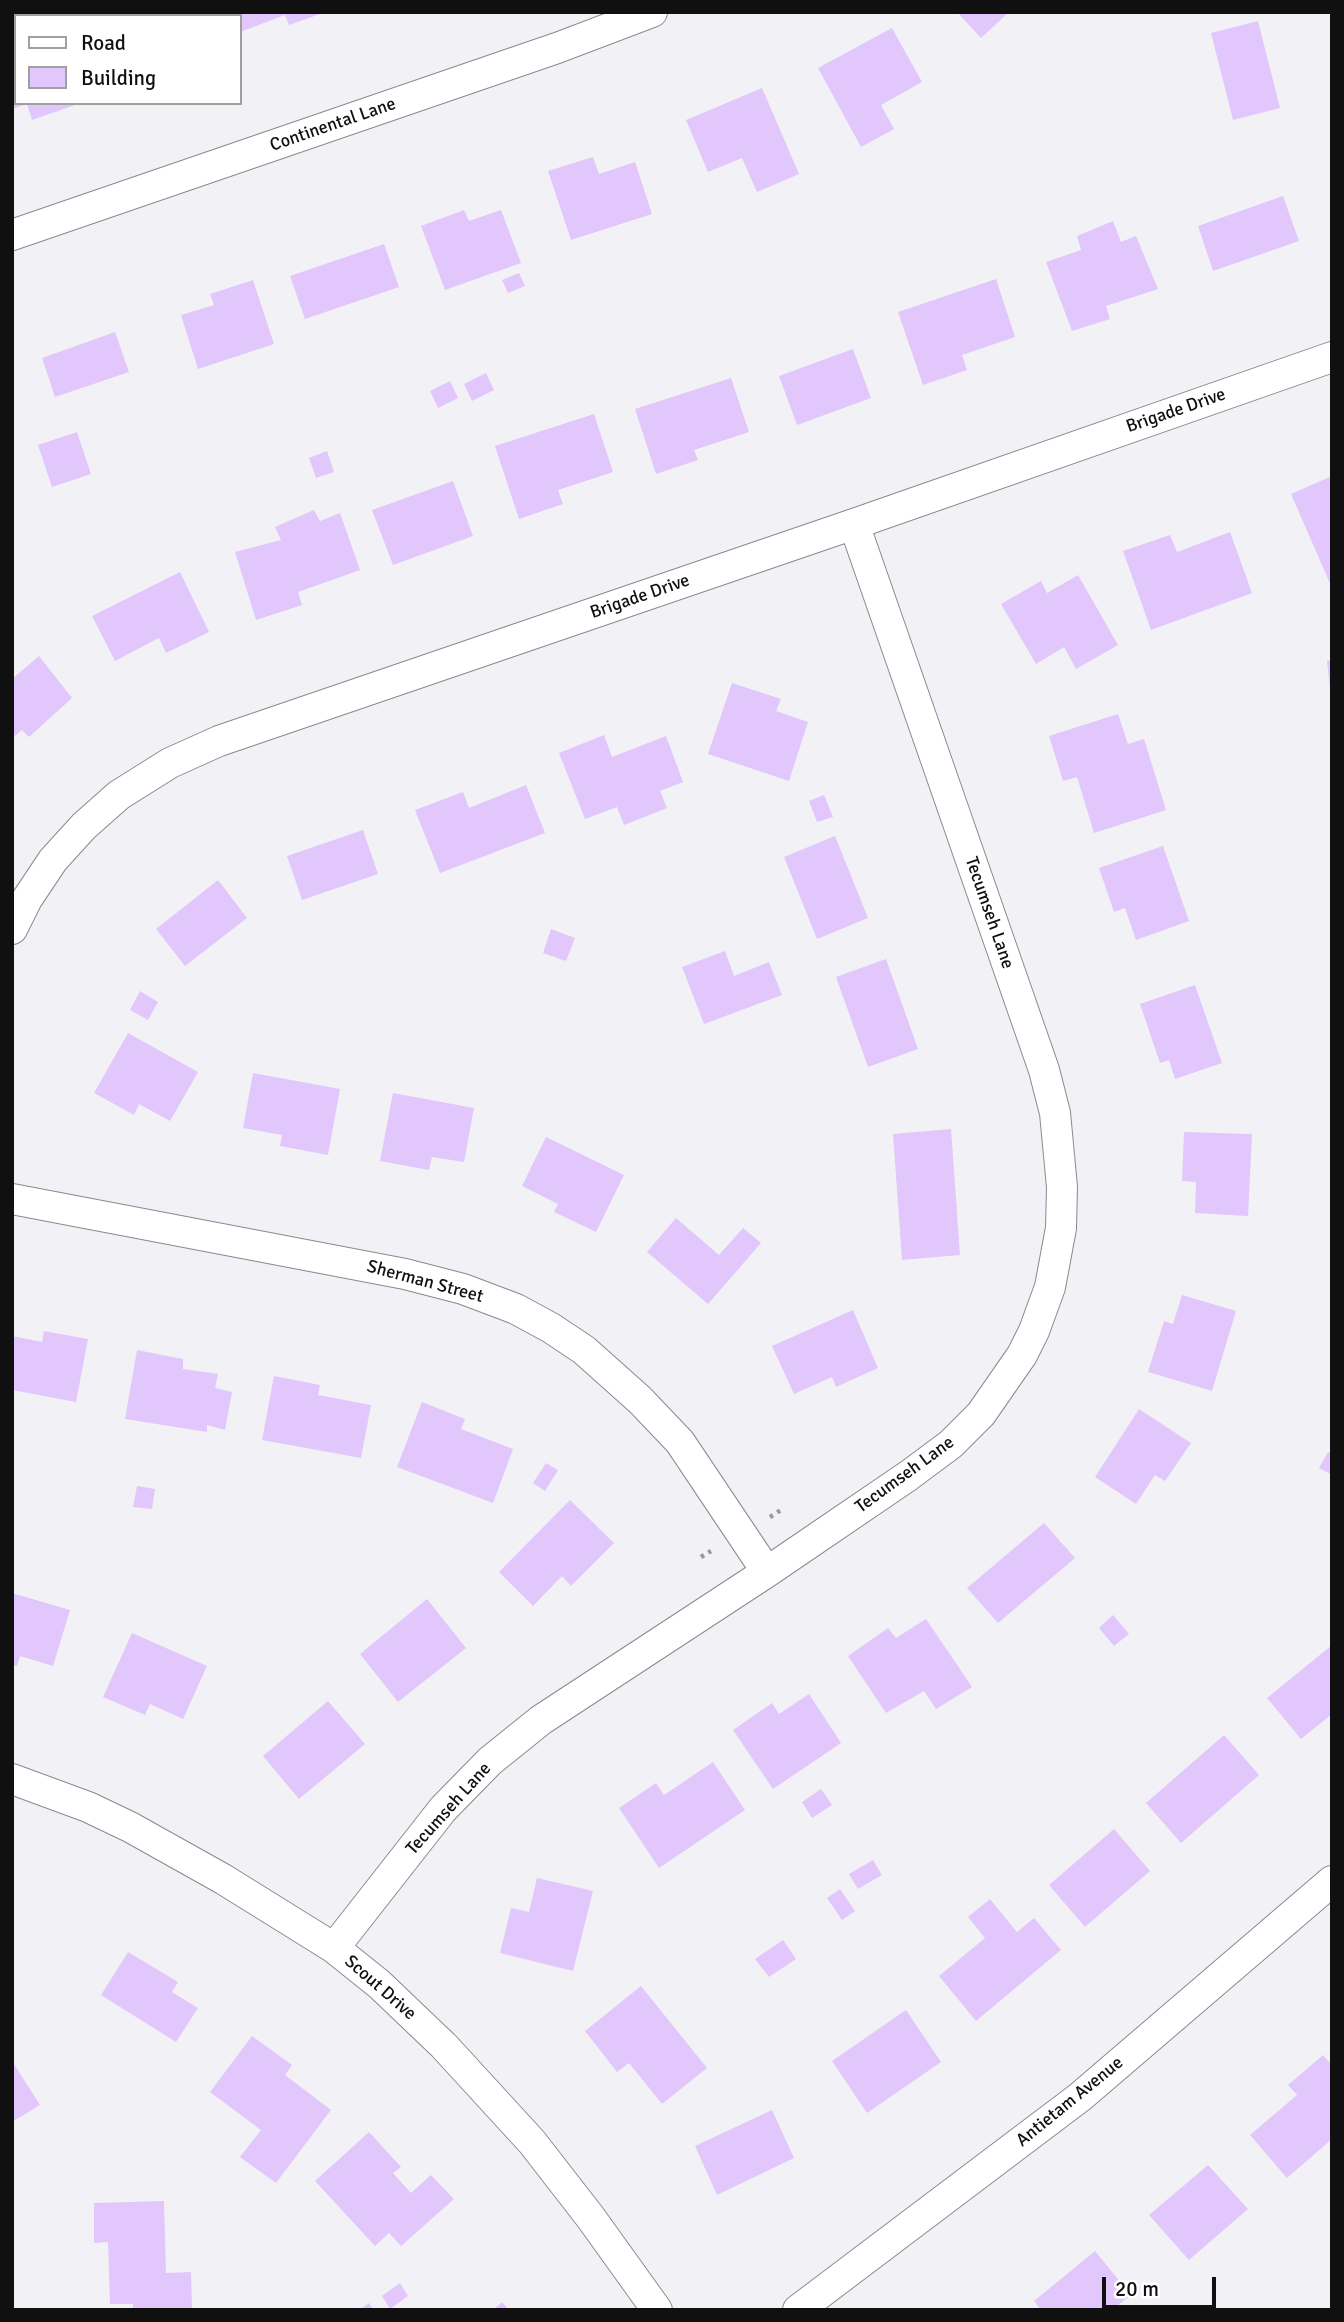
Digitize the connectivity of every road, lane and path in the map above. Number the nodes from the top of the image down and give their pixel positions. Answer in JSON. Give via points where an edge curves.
{"nodes":[{"id":1,"x":652,"y":12,"type":"edge"},
{"id":2,"x":12,"y":235,"type":"edge"},
{"id":3,"x":1332,"y":357,"type":"edge"},
{"id":4,"x":854,"y":524,"type":"junction"},
{"id":5,"x":12,"y":929,"type":"edge"},
{"id":6,"x":12,"y":1199,"type":"edge"},
{"id":7,"x":767,"y":1572,"type":"junction"},
{"id":8,"x":12,"y":1779,"type":"edge"},
{"id":9,"x":1332,"y":1881,"type":"edge"},
{"id":10,"x":334,"y":1948,"type":"junction"},
{"id":11,"x":657,"y":2310,"type":"edge"},
{"id":12,"x":798,"y":2310,"type":"edge"}],
"edges":[{"from":1,"to":2,"type":"street","name":"Continental Lane"},
{"from":3,"to":4,"type":"street","name":"Brigade Drive"},
{"from":4,"to":5,"type":"street","name":"Brigade Drive","via":[[219,741],[170,763],[119,795],[84,826],[53,860]]},
{"from":4,"to":7,"type":"street","name":"Tecumseh Lane","via":[[1044,1070],[1055,1113],[1062,1187],[1060,1228],[1050,1287],[1034,1331],[981,1414],[908,1476]]},
{"from":6,"to":7,"type":"street","name":"Sherman Street","via":[[405,1274],[516,1309],[584,1350],[640,1400],[680,1442]]},
{"from":7,"to":10,"type":"street","name":"Tecumseh Lane","via":[[541,1720],[490,1761],[443,1809]]},
{"from":8,"to":10,"type":"street","name":"Scout Drive","via":[[130,1826]]},
{"from":9,"to":12,"type":"street","name":"Antietam Avenue","via":[[1080,2097]]},
{"from":10,"to":11,"type":"street","name":"Scout Drive","via":[[443,2046],[532,2142]]}]}
